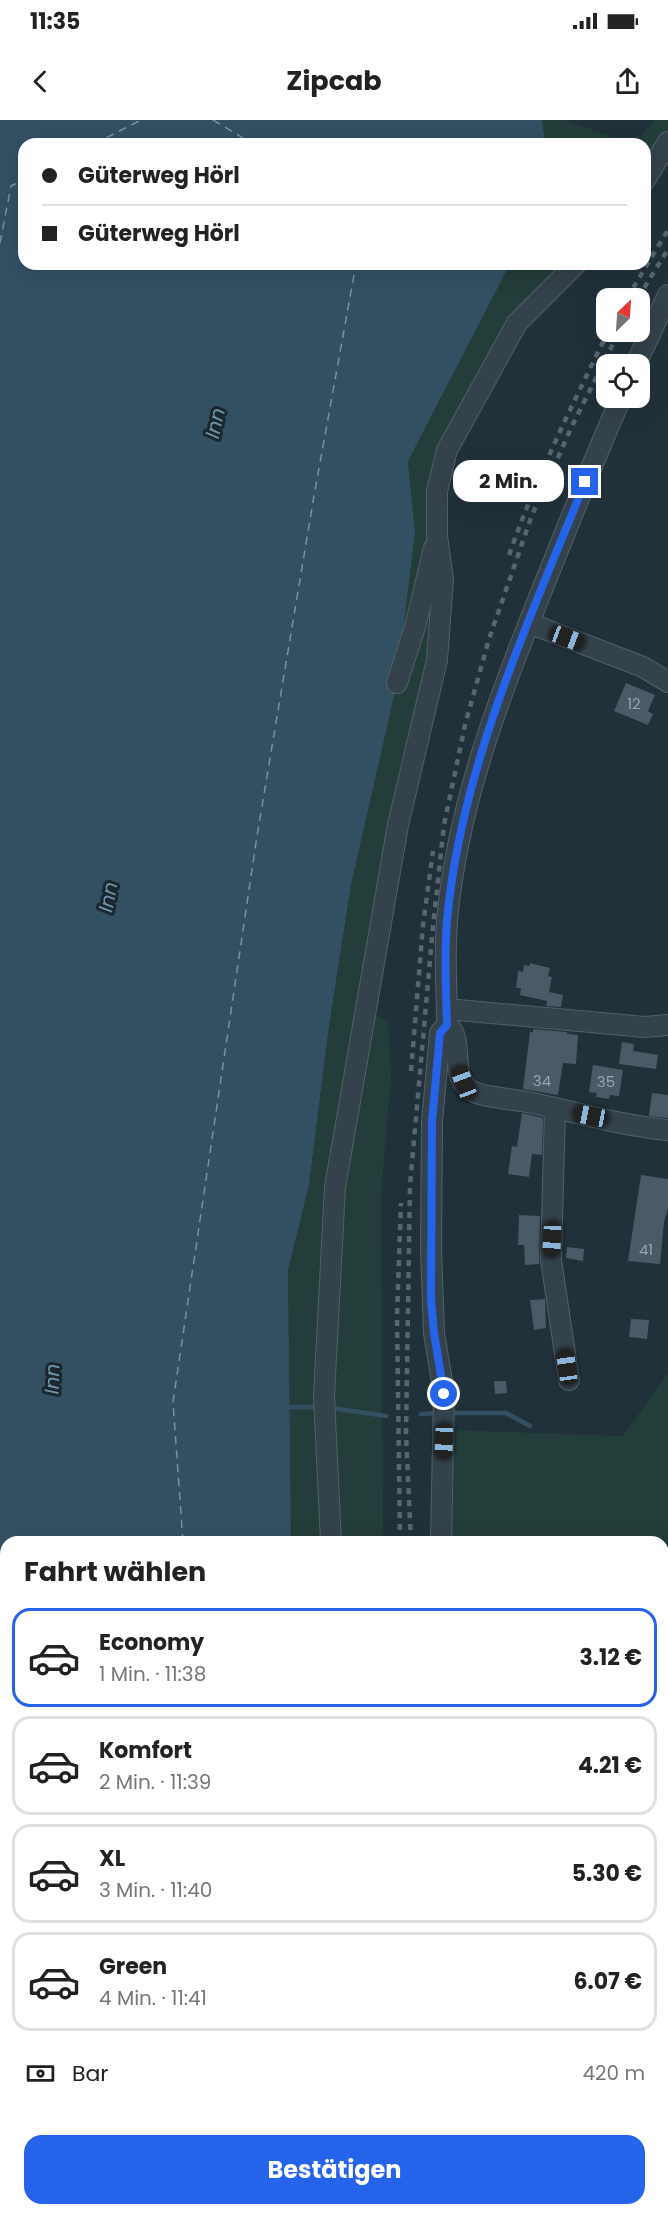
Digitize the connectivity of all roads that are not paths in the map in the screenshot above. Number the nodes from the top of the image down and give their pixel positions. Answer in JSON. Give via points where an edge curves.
{"nodes":[{"id":1,"x":668,"y":142,"type":"edge"},
{"id":2,"x":651,"y":170,"type":"edge"},
{"id":3,"x":570,"y":270,"type":"edge"},
{"id":4,"x":668,"y":295,"type":"edge"},
{"id":5,"x":641,"y":354,"type":"edge"},
{"id":6,"x":617,"y":408,"type":"edge"},
{"id":7,"x":437,"y":536,"type":"junction"},
{"id":8,"x":529,"y":623,"type":"junction"},
{"id":9,"x":668,"y":682,"type":"edge"},
{"id":10,"x":397,"y":683,"type":"dead end"},
{"id":11,"x":447,"y":1017,"type":"junction"},
{"id":12,"x":668,"y":1025,"type":"edge"},
{"id":13,"x":555,"y":1108,"type":"junction"},
{"id":14,"x":668,"y":1130,"type":"edge"},
{"id":15,"x":569,"y":1380,"type":"dead end"},
{"id":16,"x":331,"y":1536,"type":"edge"},
{"id":17,"x":441,"y":1536,"type":"edge"}],
"edges":[{"from":1,"to":2,"type":"street"},
{"from":3,"to":7,"type":"street","via":[[517,323],[447,450],[437,491]]},
{"from":4,"to":5,"type":"street"},
{"from":6,"to":8,"type":"street"},
{"from":7,"to":10,"type":"street"},
{"from":7,"to":16,"type":"street","via":[[443,580],[437,660],[398,825],[336,1187],[324,1396]]},
{"from":8,"to":9,"type":"street","via":[[643,668]]},
{"from":8,"to":11,"type":"street","via":[[488,732],[458,849],[447,919]]},
{"from":11,"to":12,"type":"street","via":[[645,1028]]},
{"from":11,"to":13,"type":"street","via":[[459,1069],[470,1090]]},
{"from":11,"to":17,"type":"street","via":[[440,1033],[432,1122],[431,1299],[445,1420]]},
{"from":13,"to":14,"type":"street"},
{"from":13,"to":15,"type":"street","via":[[551,1260]]}]}
